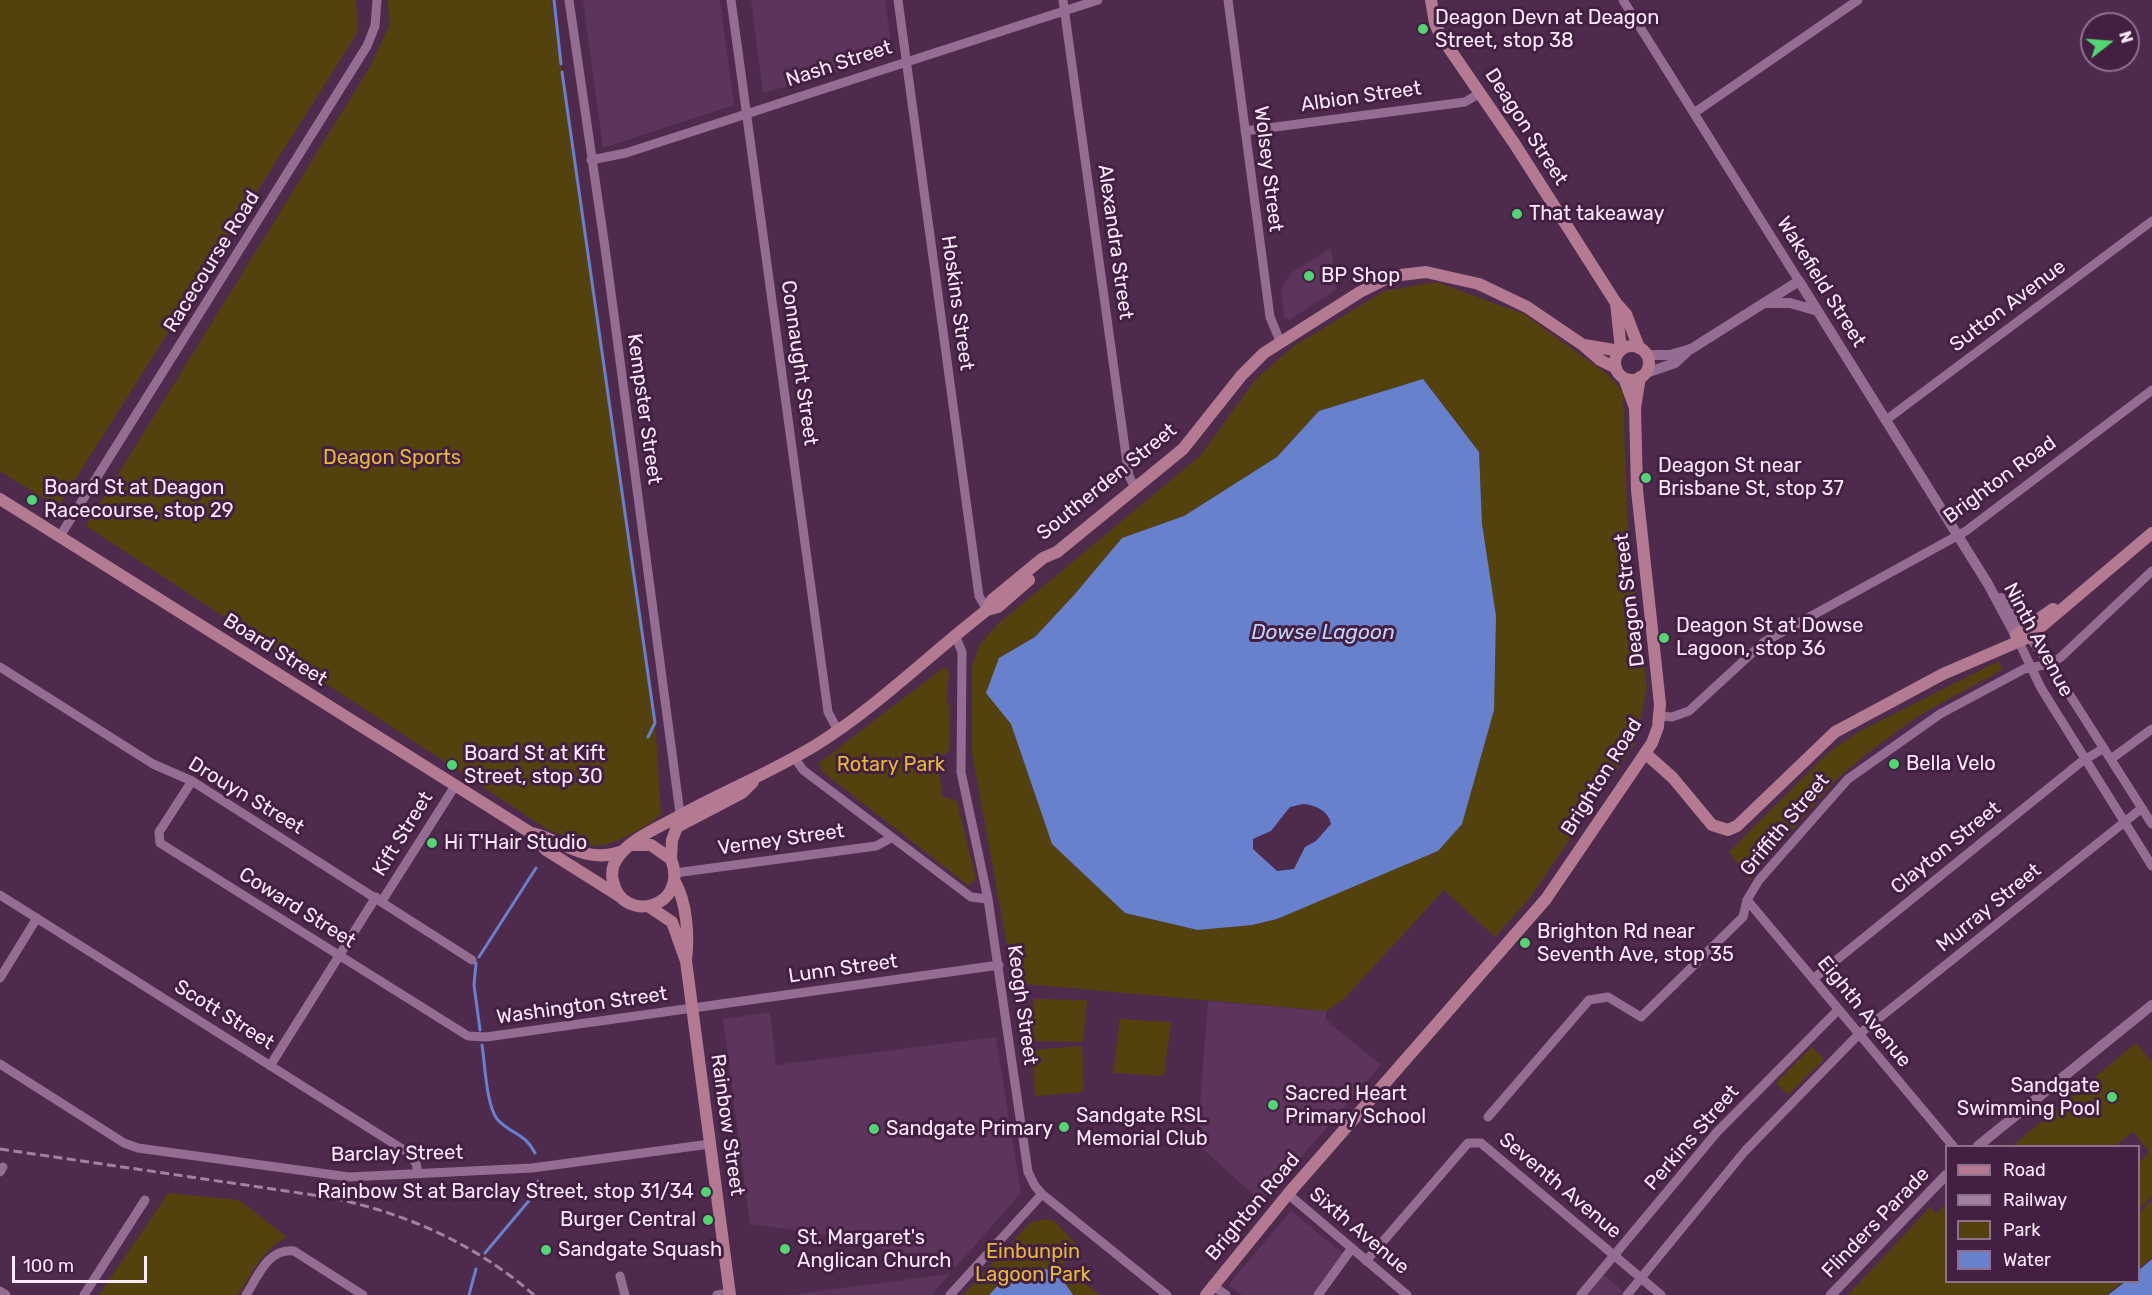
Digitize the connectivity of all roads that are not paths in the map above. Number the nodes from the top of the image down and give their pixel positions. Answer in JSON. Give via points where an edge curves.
{"nodes":[{"id":1,"x":377,"y":0,"type":"edge"},
{"id":2,"x":569,"y":0,"type":"edge"},
{"id":3,"x":731,"y":0,"type":"edge"},
{"id":4,"x":897,"y":0,"type":"edge"},
{"id":5,"x":1063,"y":0,"type":"edge"},
{"id":6,"x":1098,"y":0,"type":"edge"},
{"id":7,"x":1228,"y":0,"type":"edge"},
{"id":8,"x":1431,"y":0,"type":"edge"},
{"id":9,"x":1623,"y":0,"type":"edge"},
{"id":10,"x":1858,"y":0,"type":"edge"},
{"id":11,"x":1064,"y":11,"type":"junction"},
{"id":12,"x":906,"y":62,"type":"junction"},
{"id":13,"x":1480,"y":93,"type":"junction"},
{"id":14,"x":747,"y":113,"type":"junction"},
{"id":15,"x":1694,"y":113,"type":"junction"},
{"id":16,"x":1245,"y":131,"type":"junction"},
{"id":17,"x":591,"y":160,"type":"junction"},
{"id":18,"x":2152,"y":221,"type":"edge"},
{"id":19,"x":1799,"y":281,"type":"junction"},
{"id":20,"x":1616,"y":303,"type":"junction"},
{"id":21,"x":1764,"y":303,"type":"junction"},
{"id":22,"x":1818,"y":310,"type":"junction"},
{"id":23,"x":1281,"y":341,"type":"junction"},
{"id":24,"x":1583,"y":345,"type":"junction"},
{"id":25,"x":1691,"y":349,"type":"junction"},
{"id":26,"x":1620,"y":350,"type":"junction"},
{"id":27,"x":1643,"y":352,"type":"junction"},
{"id":28,"x":1616,"y":368,"type":"junction"},
{"id":29,"x":1643,"y":375,"type":"junction"},
{"id":30,"x":1624,"y":378,"type":"junction"},
{"id":31,"x":2152,"y":390,"type":"edge"},
{"id":32,"x":1635,"y":408,"type":"junction"},
{"id":33,"x":1886,"y":420,"type":"junction"},
{"id":34,"x":1135,"y":488,"type":"junction"},
{"id":35,"x":0,"y":498,"type":"edge"},
{"id":36,"x":2152,"y":533,"type":"edge"},
{"id":37,"x":60,"y":536,"type":"junction"},
{"id":38,"x":1958,"y":536,"type":"junction"},
{"id":39,"x":2152,"y":571,"type":"edge"},
{"id":40,"x":1988,"y":584,"type":"joint"},
{"id":41,"x":987,"y":610,"type":"junction"},
{"id":42,"x":955,"y":635,"type":"junction"},
{"id":43,"x":2022,"y":636,"type":"junction"},
{"id":44,"x":2050,"y":664,"type":"junction"},
{"id":45,"x":2031,"y":666,"type":"junction"},
{"id":46,"x":0,"y":667,"type":"edge"},
{"id":47,"x":1660,"y":716,"type":"junction"},
{"id":48,"x":837,"y":729,"type":"junction"},
{"id":49,"x":2152,"y":729,"type":"edge"},
{"id":50,"x":2104,"y":748,"type":"junction"},
{"id":51,"x":1645,"y":753,"type":"junction"},
{"id":52,"x":794,"y":757,"type":"junction"},
{"id":53,"x":2085,"y":759,"type":"junction"},
{"id":54,"x":2111,"y":759,"type":"junction"},
{"id":55,"x":192,"y":781,"type":"junction"},
{"id":56,"x":455,"y":786,"type":"junction"},
{"id":57,"x":2142,"y":808,"type":"junction"},
{"id":58,"x":681,"y":820,"type":"junction"},
{"id":59,"x":2125,"y":822,"type":"junction"},
{"id":60,"x":2152,"y":824,"type":"edge"},
{"id":61,"x":531,"y":833,"type":"junction"},
{"id":62,"x":891,"y":838,"type":"junction"},
{"id":63,"x":628,"y":848,"type":"junction"},
{"id":64,"x":671,"y":859,"type":"junction"},
{"id":65,"x":2152,"y":866,"type":"edge"},
{"id":66,"x":675,"y":878,"type":"junction"},
{"id":67,"x":0,"y":895,"type":"edge"},
{"id":68,"x":621,"y":897,"type":"junction"},
{"id":69,"x":379,"y":899,"type":"junction"},
{"id":70,"x":988,"y":899,"type":"junction"},
{"id":71,"x":1747,"y":900,"type":"junction"},
{"id":72,"x":648,"y":906,"type":"junction"},
{"id":73,"x":37,"y":918,"type":"junction"},
{"id":74,"x":339,"y":956,"type":"junction"},
{"id":75,"x":472,"y":960,"type":"dead end"},
{"id":76,"x":686,"y":961,"type":"junction"},
{"id":77,"x":999,"y":965,"type":"junction"},
{"id":78,"x":0,"y":978,"type":"edge"},
{"id":79,"x":1813,"y":979,"type":"junction"},
{"id":80,"x":2152,"y":1005,"type":"edge"},
{"id":81,"x":692,"y":1009,"type":"junction"},
{"id":82,"x":1838,"y":1010,"type":"junction"},
{"id":83,"x":1858,"y":1035,"type":"junction"},
{"id":84,"x":477,"y":1037,"type":"joint"},
{"id":85,"x":0,"y":1064,"type":"edge"},
{"id":86,"x":270,"y":1066,"type":"junction"},
{"id":87,"x":1488,"y":1117,"type":"dead end"},
{"id":88,"x":710,"y":1144,"type":"junction"},
{"id":89,"x":1952,"y":1145,"type":"edge"},
{"id":90,"x":1979,"y":1145,"type":"edge"},
{"id":91,"x":418,"y":1174,"type":"junction"},
{"id":92,"x":1945,"y":1177,"type":"edge"},
{"id":93,"x":1042,"y":1194,"type":"junction"},
{"id":94,"x":1288,"y":1194,"type":"junction"},
{"id":95,"x":145,"y":1200,"type":"dead end"},
{"id":96,"x":1352,"y":1248,"type":"junction"},
{"id":97,"x":1615,"y":1256,"type":"junction"},
{"id":98,"x":1366,"y":1261,"type":"junction"},
{"id":99,"x":620,"y":1276,"type":"dead end"},
{"id":100,"x":1641,"y":1277,"type":"junction"},
{"id":101,"x":1209,"y":1290,"type":"edge"},
{"id":102,"x":0,"y":1291,"type":"edge"},
{"id":103,"x":6,"y":1295,"type":"edge"},
{"id":104,"x":84,"y":1295,"type":"edge"},
{"id":105,"x":246,"y":1295,"type":"edge"},
{"id":106,"x":363,"y":1295,"type":"edge"},
{"id":107,"x":625,"y":1295,"type":"edge"},
{"id":108,"x":727,"y":1295,"type":"edge"},
{"id":109,"x":950,"y":1295,"type":"edge"},
{"id":110,"x":1167,"y":1295,"type":"edge"},
{"id":111,"x":1200,"y":1295,"type":"edge"},
{"id":112,"x":1226,"y":1295,"type":"edge"},
{"id":113,"x":1318,"y":1295,"type":"edge"},
{"id":114,"x":1407,"y":1295,"type":"edge"},
{"id":115,"x":1581,"y":1295,"type":"edge"},
{"id":116,"x":1627,"y":1295,"type":"edge"},
{"id":117,"x":1661,"y":1295,"type":"edge"},
{"id":118,"x":1831,"y":1295,"type":"edge"}],
"edges":[{"from":1,"to":37,"type":"street","name":"Racecourse Road","via":[[374,32],[362,56]]},
{"from":2,"to":17,"type":"street","name":"Kempster Street"},
{"from":3,"to":14,"type":"street","name":"Connaught Street"},
{"from":4,"to":12,"type":"street","name":"Hoskins Street"},
{"from":5,"to":11,"type":"street","name":"Alexandra Street"},
{"from":6,"to":11,"type":"street","name":"Nash Street"},
{"from":7,"to":16,"type":"street","name":"Wolsey Street"},
{"from":8,"to":13,"type":"main road","name":"Deagon Street","via":[[1440,35]]},
{"from":9,"to":15,"type":"street","name":"Wakefield Street"},
{"from":10,"to":15,"type":"street"},
{"from":11,"to":12,"type":"street","name":"Nash Street"},
{"from":11,"to":34,"type":"street","name":"Alexandra Street","via":[[1128,469]]},
{"from":12,"to":14,"type":"street","name":"Nash Street"},
{"from":12,"to":41,"type":"street","name":"Hoskins Street","via":[[979,596]]},
{"from":13,"to":16,"type":"street","name":"Albion Street","via":[[1465,102]]},
{"from":13,"to":20,"type":"main road","name":"Deagon Street"},
{"from":14,"to":17,"type":"street","name":"Nash Street","via":[[626,153]]},
{"from":14,"to":48,"type":"street","name":"Connaught Street","via":[[828,712]]},
{"from":15,"to":19,"type":"street","name":"Wakefield Street"},
{"from":16,"to":23,"type":"street","name":"Wolsey Street","via":[[1270,317]]},
{"from":17,"to":58,"type":"street","name":"Kempster Street"},
{"from":18,"to":33,"type":"street","name":"Sutton Avenue"},
{"from":19,"to":21,"type":"street"},
{"from":19,"to":22,"type":"street","name":"Wakefield Street"},
{"from":20,"to":26,"type":"main road","name":"Deagon Street"},
{"from":20,"to":27,"type":"main road","name":"Deagon Street"},
{"from":21,"to":22,"type":"street","via":[[1790,303]]},
{"from":21,"to":25,"type":"street"},
{"from":22,"to":33,"type":"street","name":"Wakefield Street"},
{"from":23,"to":24,"type":"main road","name":"Southerden Street","via":[[1380,281],[1405,273],[1426,272],[1469,281],[1527,306]]},
{"from":23,"to":34,"type":"main road","name":"Southerden Street","via":[[1251,365],[1192,440]]},
{"from":24,"to":26,"type":"main road","name":"Southerden Street"},
{"from":24,"to":28,"type":"main road","name":"Southerden Street"},
{"from":25,"to":27,"type":"street","via":[[1670,355]]},
{"from":25,"to":29,"type":"street","via":[[1675,363]]},
{"from":26,"to":27,"type":"main road","via":[[1630,346]]},
{"from":26,"to":28,"type":"main road"},
{"from":27,"to":29,"type":"main road","via":[[1648,364]]},
{"from":28,"to":30,"type":"main road"},
{"from":29,"to":30,"type":"main road"},
{"from":29,"to":32,"type":"main road","name":"Deagon Street"},
{"from":30,"to":32,"type":"main road","name":"Deagon Street"},
{"from":31,"to":38,"type":"street","name":"Brighton Road"},
{"from":32,"to":47,"type":"main road","name":"Deagon Street","via":[[1637,490]]},
{"from":33,"to":38,"type":"street","name":"Wakefield Street"},
{"from":34,"to":41,"type":"main road","name":"Southerden Street","via":[[992,600]]},
{"from":35,"to":37,"type":"main road","name":"Board Street"},
{"from":36,"to":43,"type":"main road","via":[[2070,600],[2062,611]]},
{"from":37,"to":56,"type":"main road","name":"Board Street"},
{"from":38,"to":40,"type":"street","name":"Wakefield Street"},
{"from":38,"to":47,"type":"street","name":"Brighton Road","via":[[1764,642],[1689,711],[1672,717]]},
{"from":39,"to":44,"type":"street"},
{"from":40,"to":43,"type":"street","name":"Ninth Avenue"},
{"from":41,"to":42,"type":"main road","name":"Southerden Street"},
{"from":42,"to":48,"type":"main road","name":"Southerden Street"},
{"from":42,"to":70,"type":"street","via":[[963,652],[961,772]]},
{"from":43,"to":44,"type":"street","name":"Ninth Avenue"},
{"from":43,"to":45,"type":"street","name":"Ninth Avenue"},
{"from":43,"to":51,"type":"main road","via":[[1835,732],[1737,826],[1728,830],[1712,825],[1673,778]]},
{"from":44,"to":45,"type":"street","name":"Griffith Street"},
{"from":44,"to":50,"type":"street","name":"Ninth Avenue"},
{"from":45,"to":53,"type":"street","name":"Ninth Avenue"},
{"from":45,"to":71,"type":"street","name":"Griffith Street","via":[[1940,714],[1848,778],[1759,880]]},
{"from":46,"to":55,"type":"street","name":"Drouyn Street","via":[[153,764]]},
{"from":47,"to":51,"type":"main road","name":"Brighton Road"},
{"from":48,"to":52,"type":"main road","name":"Southerden Street"},
{"from":49,"to":54,"type":"street"},
{"from":50,"to":53,"type":"street","name":"Clayton Street"},
{"from":50,"to":54,"type":"street","name":"Ninth Avenue"},
{"from":51,"to":94,"type":"main road","name":"Brighton Road","via":[[1546,899]]},
{"from":52,"to":58,"type":"main road","name":"Southerden Street","via":[[759,777],[742,793]]},
{"from":52,"to":62,"type":"street","via":[[803,770]]},
{"from":53,"to":59,"type":"street","name":"Ninth Avenue"},
{"from":53,"to":79,"type":"street","name":"Clayton Street"},
{"from":54,"to":57,"type":"street","name":"Ninth Avenue"},
{"from":55,"to":69,"type":"street","name":"Drouyn Street"},
{"from":55,"to":74,"type":"street","name":"Coward Street","via":[[159,832],[160,843]]},
{"from":56,"to":61,"type":"main road","name":"Board Street"},
{"from":56,"to":69,"type":"street","name":"Kift Street"},
{"from":57,"to":59,"type":"street","name":"Murray Street"},
{"from":57,"to":60,"type":"street","name":"Ninth Avenue"},
{"from":58,"to":63,"type":"main road","name":"Southerden Street"},
{"from":58,"to":64,"type":"main road","via":[[674,833]]},
{"from":59,"to":65,"type":"street","name":"Ninth Avenue"},
{"from":59,"to":83,"type":"street","name":"Murray Street"},
{"from":61,"to":63,"type":"main road","name":"Board Street","via":[[552,838],[592,857],[609,856]]},
{"from":61,"to":68,"type":"main road","name":"Board Street","via":[[546,849]]},
{"from":62,"to":66,"type":"street","name":"Verney Street","via":[[876,846]]},
{"from":62,"to":70,"type":"street","via":[[971,897]]},
{"from":63,"to":64,"type":"main road","via":[[651,845]]},
{"from":63,"to":68,"type":"main road","via":[[617,858],[612,875]]},
{"from":64,"to":66,"type":"main road"},
{"from":66,"to":72,"type":"main road","via":[[665,899]]},
{"from":66,"to":76,"type":"main road","name":"Rainbow Street","via":[[681,892],[688,941]]},
{"from":67,"to":73,"type":"street","name":"Scott Street"},
{"from":68,"to":72,"type":"main road"},
{"from":69,"to":74,"type":"street","name":"Kift Street"},
{"from":69,"to":75,"type":"street","name":"Drouyn Street"},
{"from":70,"to":77,"type":"street","name":"Keogh Street"},
{"from":71,"to":79,"type":"street","name":"Eighth Avenue"},
{"from":71,"to":87,"type":"street","name":"Griffith Street","via":[[1743,917],[1641,1017],[1608,997],[1589,1000]]},
{"from":72,"to":76,"type":"main road","name":"Rainbow Street","via":[[667,916],[676,927]]},
{"from":73,"to":78,"type":"street"},
{"from":73,"to":86,"type":"street","name":"Scott Street"},
{"from":74,"to":84,"type":"street","name":"Coward Street","via":[[460,1032]]},
{"from":74,"to":86,"type":"street","name":"Kift Street"},
{"from":76,"to":81,"type":"main road","name":"Rainbow Street"},
{"from":77,"to":81,"type":"street","name":"Lunn Street"},
{"from":77,"to":93,"type":"street","name":"Keogh Street","via":[[1028,1172]]},
{"from":79,"to":82,"type":"street","name":"Eighth Avenue"},
{"from":80,"to":90,"type":"street"},
{"from":81,"to":84,"type":"street","name":"Washington Street"},
{"from":81,"to":88,"type":"main road","name":"Rainbow Street"},
{"from":82,"to":83,"type":"street","name":"Eighth Avenue"},
{"from":82,"to":97,"type":"street","name":"Perkins Street","via":[[1717,1132]]},
{"from":83,"to":89,"type":"street","name":"Eighth Avenue"},
{"from":83,"to":100,"type":"street","via":[[1745,1151]]},
{"from":85,"to":91,"type":"street","name":"Barclay Street","via":[[124,1143],[138,1148],[349,1177]]},
{"from":86,"to":91,"type":"street","name":"Scott Street","via":[[413,1156]]},
{"from":88,"to":91,"type":"street","name":"Barclay Street","via":[[532,1168]]},
{"from":88,"to":108,"type":"main road","name":"Rainbow Street"},
{"from":92,"to":118,"type":"street","name":"Flinders Parade"},
{"from":93,"to":109,"type":"street"},
{"from":93,"to":110,"type":"street","name":"Keogh Street"},
{"from":94,"to":96,"type":"street","name":"Sixth Avenue"},
{"from":94,"to":101,"type":"main road","name":"Brighton Road"},
{"from":95,"to":104,"type":"street"},
{"from":96,"to":98,"type":"street","name":"Sixth Avenue"},
{"from":96,"to":113,"type":"street"},
{"from":97,"to":98,"type":"street","name":"Seventh Avenue","via":[[1480,1143],[1468,1143]]},
{"from":97,"to":100,"type":"street","name":"Seventh Avenue"},
{"from":97,"to":115,"type":"street","name":"Perkins Street"},
{"from":98,"to":114,"type":"street","name":"Sixth Avenue"},
{"from":99,"to":107,"type":"street"},
{"from":100,"to":116,"type":"street"},
{"from":100,"to":117,"type":"street","name":"Seventh Avenue"},
{"from":101,"to":111,"type":"main road","name":"Brighton Road"},
{"from":101,"to":112,"type":"street"},
{"from":102,"to":103,"type":"street"},
{"from":105,"to":106,"type":"street","via":[[272,1255],[284,1250],[294,1251]]}]}
